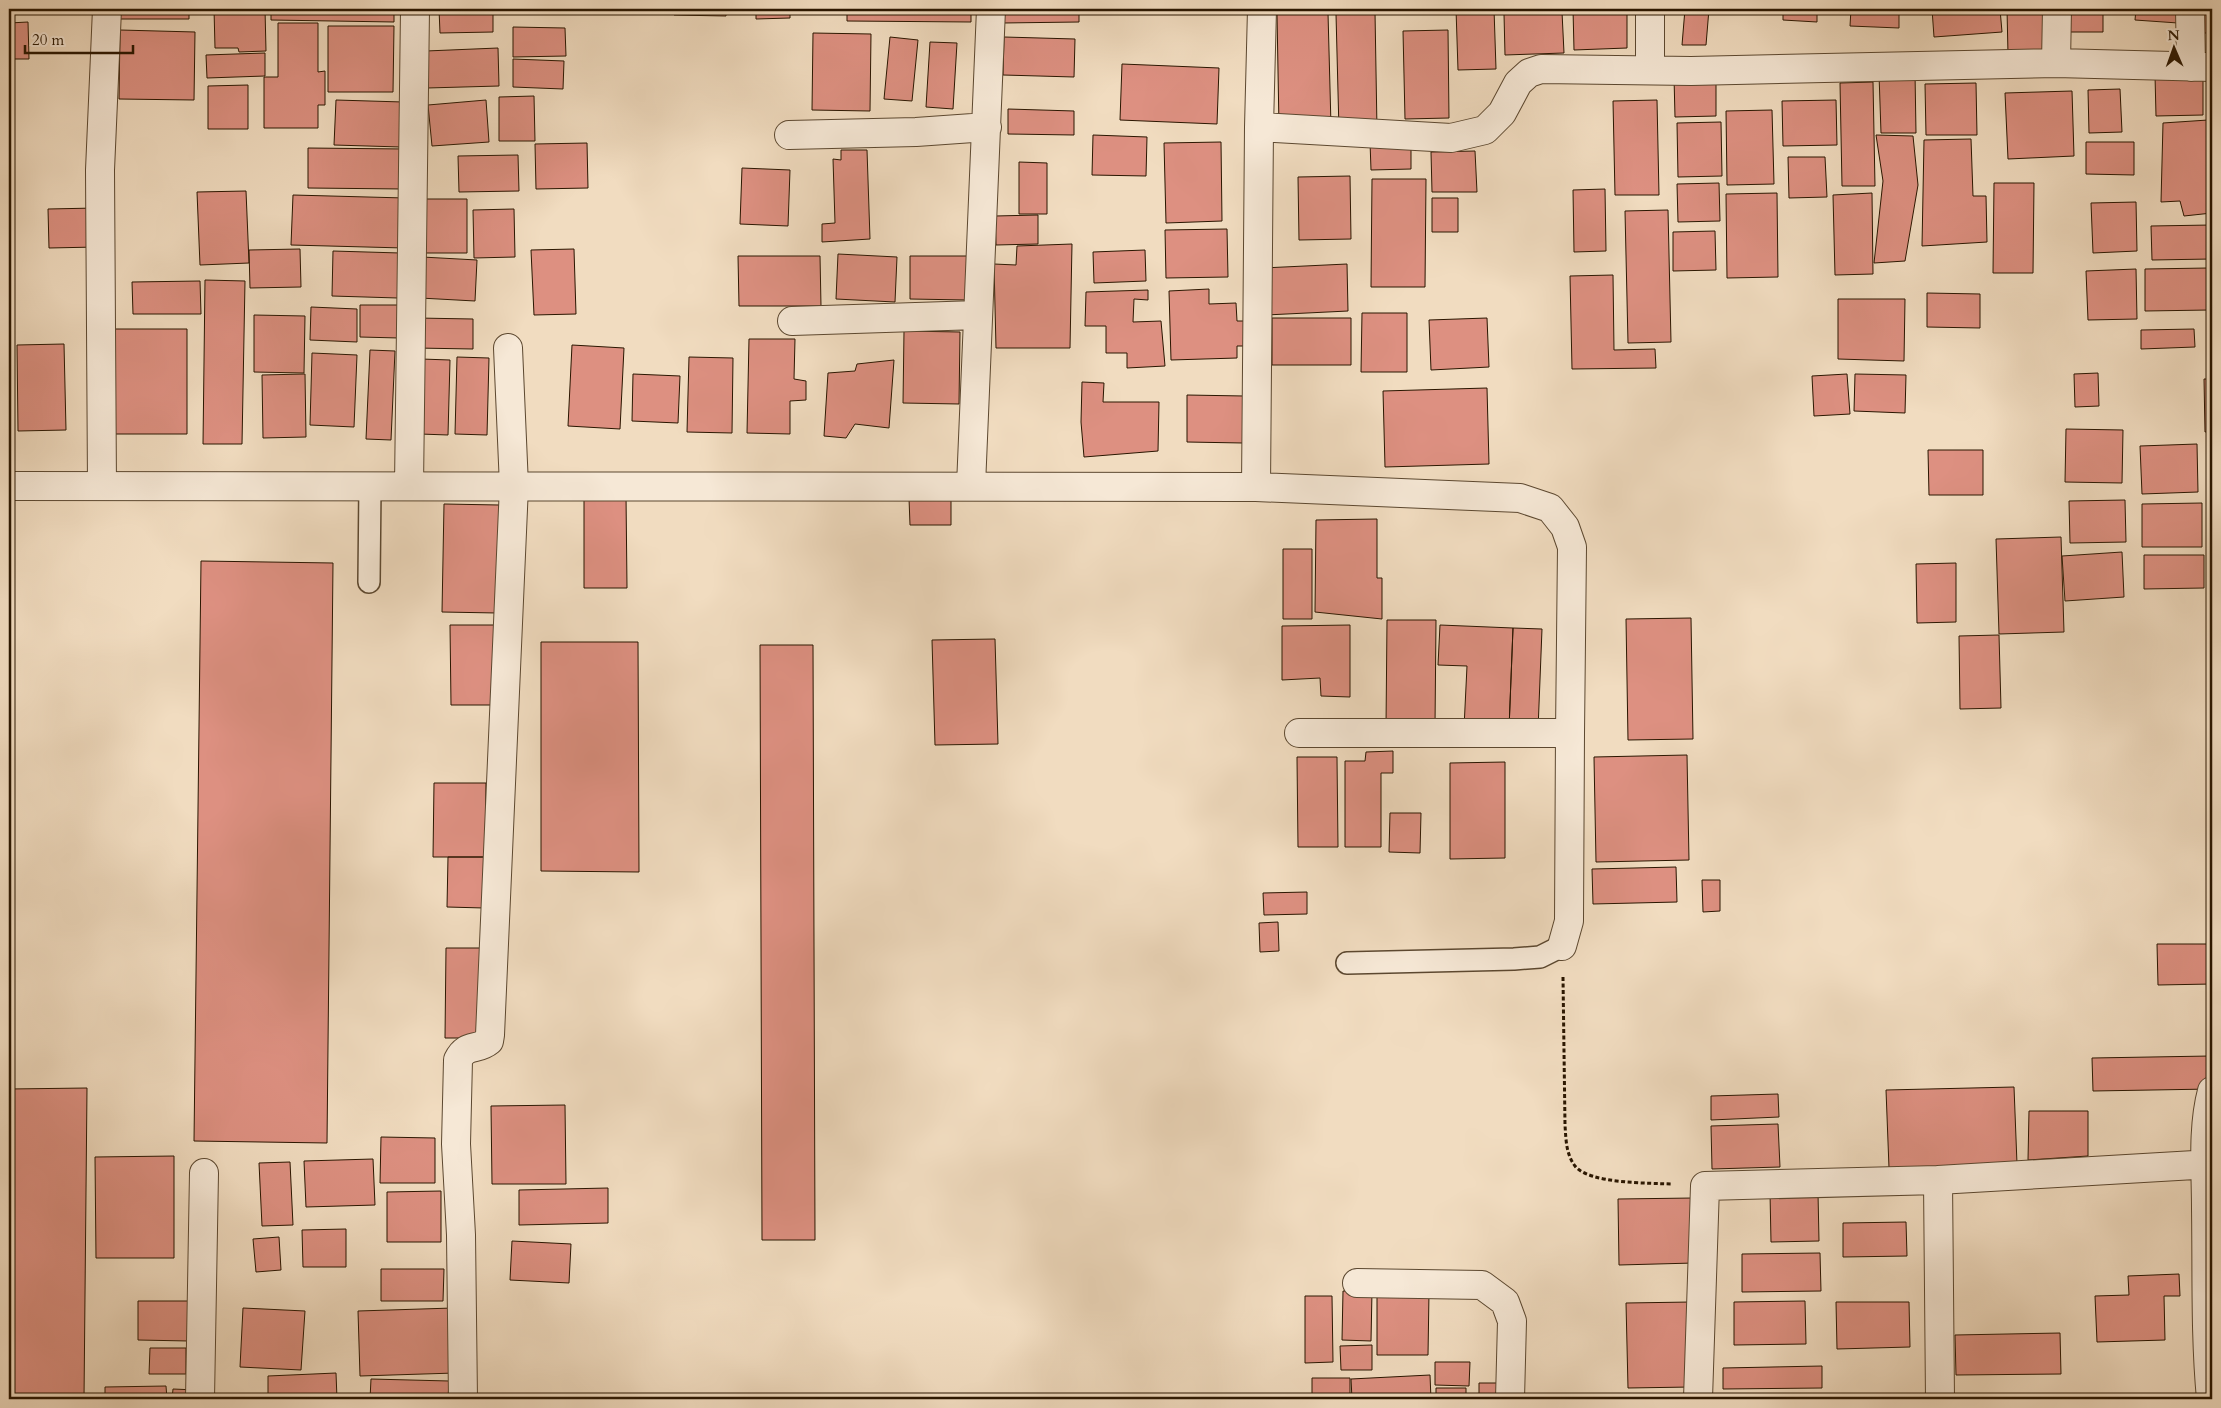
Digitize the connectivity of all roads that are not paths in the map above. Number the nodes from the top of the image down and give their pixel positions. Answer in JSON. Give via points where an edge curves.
{"nodes":[{"id":1,"x":107,"y":9,"type":"edge"},
{"id":2,"x":415,"y":9,"type":"edge"},
{"id":3,"x":991,"y":9,"type":"edge"},
{"id":4,"x":1262,"y":9,"type":"edge"},
{"id":5,"x":1650,"y":9,"type":"edge"},
{"id":6,"x":2057,"y":9,"type":"edge"},
{"id":7,"x":2190,"y":9,"type":"edge"},
{"id":8,"x":2056,"y":63,"type":"junction"},
{"id":9,"x":2202,"y":67,"type":"edge"},
{"id":10,"x":1650,"y":70,"type":"junction"},
{"id":11,"x":987,"y":127,"type":"junction"},
{"id":12,"x":1259,"y":127,"type":"junction"},
{"id":13,"x":789,"y":135,"type":"dead end"},
{"id":14,"x":978,"y":315,"type":"junction"},
{"id":15,"x":792,"y":321,"type":"dead end"},
{"id":16,"x":508,"y":348,"type":"dead end"},
{"id":17,"x":9,"y":486,"type":"edge"},
{"id":18,"x":102,"y":486,"type":"junction"},
{"id":19,"x":370,"y":486,"type":"junction"},
{"id":20,"x":409,"y":486,"type":"junction"},
{"id":21,"x":514,"y":486,"type":"junction"},
{"id":22,"x":971,"y":486,"type":"junction"},
{"id":23,"x":1256,"y":487,"type":"junction"},
{"id":24,"x":369,"y":582,"type":"dead end"},
{"id":25,"x":1299,"y":733,"type":"dead end"},
{"id":26,"x":1570,"y":733,"type":"junction"},
{"id":27,"x":1562,"y":946,"type":"joint"},
{"id":28,"x":1347,"y":963,"type":"dead end"},
{"id":29,"x":2212,"y":1091,"type":"edge"},
{"id":30,"x":2209,"y":1164,"type":"edge"},
{"id":31,"x":204,"y":1173,"type":"dead end"},
{"id":32,"x":1938,"y":1180,"type":"junction"},
{"id":33,"x":1357,"y":1283,"type":"dead end"},
{"id":34,"x":2210,"y":1356,"type":"edge"},
{"id":35,"x":200,"y":1399,"type":"edge"},
{"id":36,"x":463,"y":1399,"type":"edge"},
{"id":37,"x":1510,"y":1399,"type":"edge"},
{"id":38,"x":1698,"y":1399,"type":"edge"},
{"id":39,"x":1940,"y":1399,"type":"edge"},
{"id":40,"x":2211,"y":1399,"type":"edge"}],
"edges":[{"from":1,"to":18,"type":"street","via":[[100,170]]},
{"from":2,"to":20,"type":"street"},
{"from":3,"to":11,"type":"street"},
{"from":4,"to":12,"type":"street"},
{"from":5,"to":10,"type":"street"},
{"from":6,"to":8,"type":"street"},
{"from":7,"to":9,"type":"street"},
{"from":8,"to":9,"type":"street"},
{"from":8,"to":10,"type":"street"},
{"from":10,"to":12,"type":"street","via":[[1541,69],[1529,73],[1518,83],[1502,113],[1485,130],[1451,138]]},
{"from":11,"to":13,"type":"street"},
{"from":11,"to":14,"type":"street"},
{"from":12,"to":23,"type":"street"},
{"from":14,"to":15,"type":"street"},
{"from":14,"to":22,"type":"street"},
{"from":16,"to":21,"type":"street"},
{"from":17,"to":18,"type":"street"},
{"from":18,"to":19,"type":"street"},
{"from":19,"to":20,"type":"street"},
{"from":19,"to":24,"type":"lane"},
{"from":20,"to":21,"type":"street"},
{"from":21,"to":22,"type":"street"},
{"from":21,"to":36,"type":"street","via":[[490,1035],[484,1045],[468,1048],[458,1060],[456,1144],[461,1235]]},
{"from":22,"to":23,"type":"street"},
{"from":23,"to":26,"type":"street","via":[[1520,498],[1550,508],[1565,527],[1572,547]]},
{"from":25,"to":26,"type":"street"},
{"from":26,"to":27,"type":"street","via":[[1569,921]]},
{"from":27,"to":28,"type":"lane","via":[[1540,957]]},
{"from":29,"to":30,"type":"street","via":[[2208,1118]]},
{"from":30,"to":32,"type":"street"},
{"from":30,"to":34,"type":"street"},
{"from":31,"to":35,"type":"street"},
{"from":32,"to":38,"type":"street","via":[[1705,1186]]},
{"from":32,"to":39,"type":"street"},
{"from":33,"to":37,"type":"street","via":[[1482,1285],[1505,1302],[1512,1322]]},
{"from":34,"to":40,"type":"street"}]}
